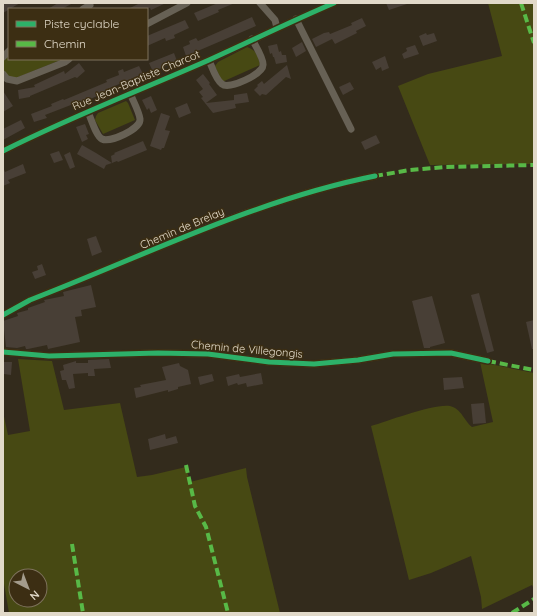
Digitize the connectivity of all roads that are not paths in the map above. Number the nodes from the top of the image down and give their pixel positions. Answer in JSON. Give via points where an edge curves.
{"nodes":[{"id":1,"x":187,"y":3,"type":"edge"},
{"id":2,"x":260,"y":3,"type":"edge"},
{"id":3,"x":334,"y":3,"type":"edge"},
{"id":4,"x":296,"y":19,"type":"junction"},
{"id":5,"x":148,"y":23,"type":"edge"},
{"id":6,"x":277,"y":28,"type":"junction"},
{"id":7,"x":252,"y":39,"type":"junction"},
{"id":8,"x":68,"y":60,"type":"edge"},
{"id":9,"x":209,"y":60,"type":"junction"},
{"id":10,"x":3,"y":74,"type":"edge"},
{"id":11,"x":130,"y":93,"type":"junction"},
{"id":12,"x":88,"y":112,"type":"junction"},
{"id":13,"x":351,"y":129,"type":"dead end"},
{"id":14,"x":3,"y":150,"type":"edge"},
{"id":15,"x":375,"y":176,"type":"dead end"},
{"id":16,"x":3,"y":315,"type":"edge"},
{"id":17,"x":3,"y":352,"type":"edge"},
{"id":18,"x":488,"y":361,"type":"dead end"}],
"edges":[{"from":1,"to":5,"type":"street"},
{"from":2,"to":6,"type":"street","via":[[274,20]]},
{"from":3,"to":4,"type":"street","name":"Rue Jean-Baptiste Charcot"},
{"from":4,"to":6,"type":"street","name":"Rue Jean-Baptiste Charcot"},
{"from":4,"to":13,"type":"street"},
{"from":6,"to":7,"type":"street","name":"Rue Jean-Baptiste Charcot"},
{"from":7,"to":9,"type":"street","name":"Rue Jean-Baptiste Charcot"},
{"from":7,"to":9,"type":"street","name":"Rue Jean-Baptiste Charcot","via":[[264,64],[258,74],[232,85],[222,85]]},
{"from":8,"to":10,"type":"street","via":[[17,81],[7,79]]},
{"from":9,"to":11,"type":"street","name":"Rue Jean-Baptiste Charcot"},
{"from":11,"to":12,"type":"street","name":"Rue Jean-Baptiste Charcot"},
{"from":11,"to":12,"type":"street","name":"Rue Jean-Baptiste Charcot","via":[[140,124],[110,140],[103,140],[99,136]]},
{"from":12,"to":14,"type":"street","name":"Rue Jean-Baptiste Charcot"},
{"from":15,"to":16,"type":"street","name":"Chemin de Brelay","via":[[286,199],[231,218],[30,300]]},
{"from":17,"to":18,"type":"street","name":"Chemin de Villegongis","via":[[49,356],[208,354],[269,362],[314,364],[393,354],[451,353]]}]}
